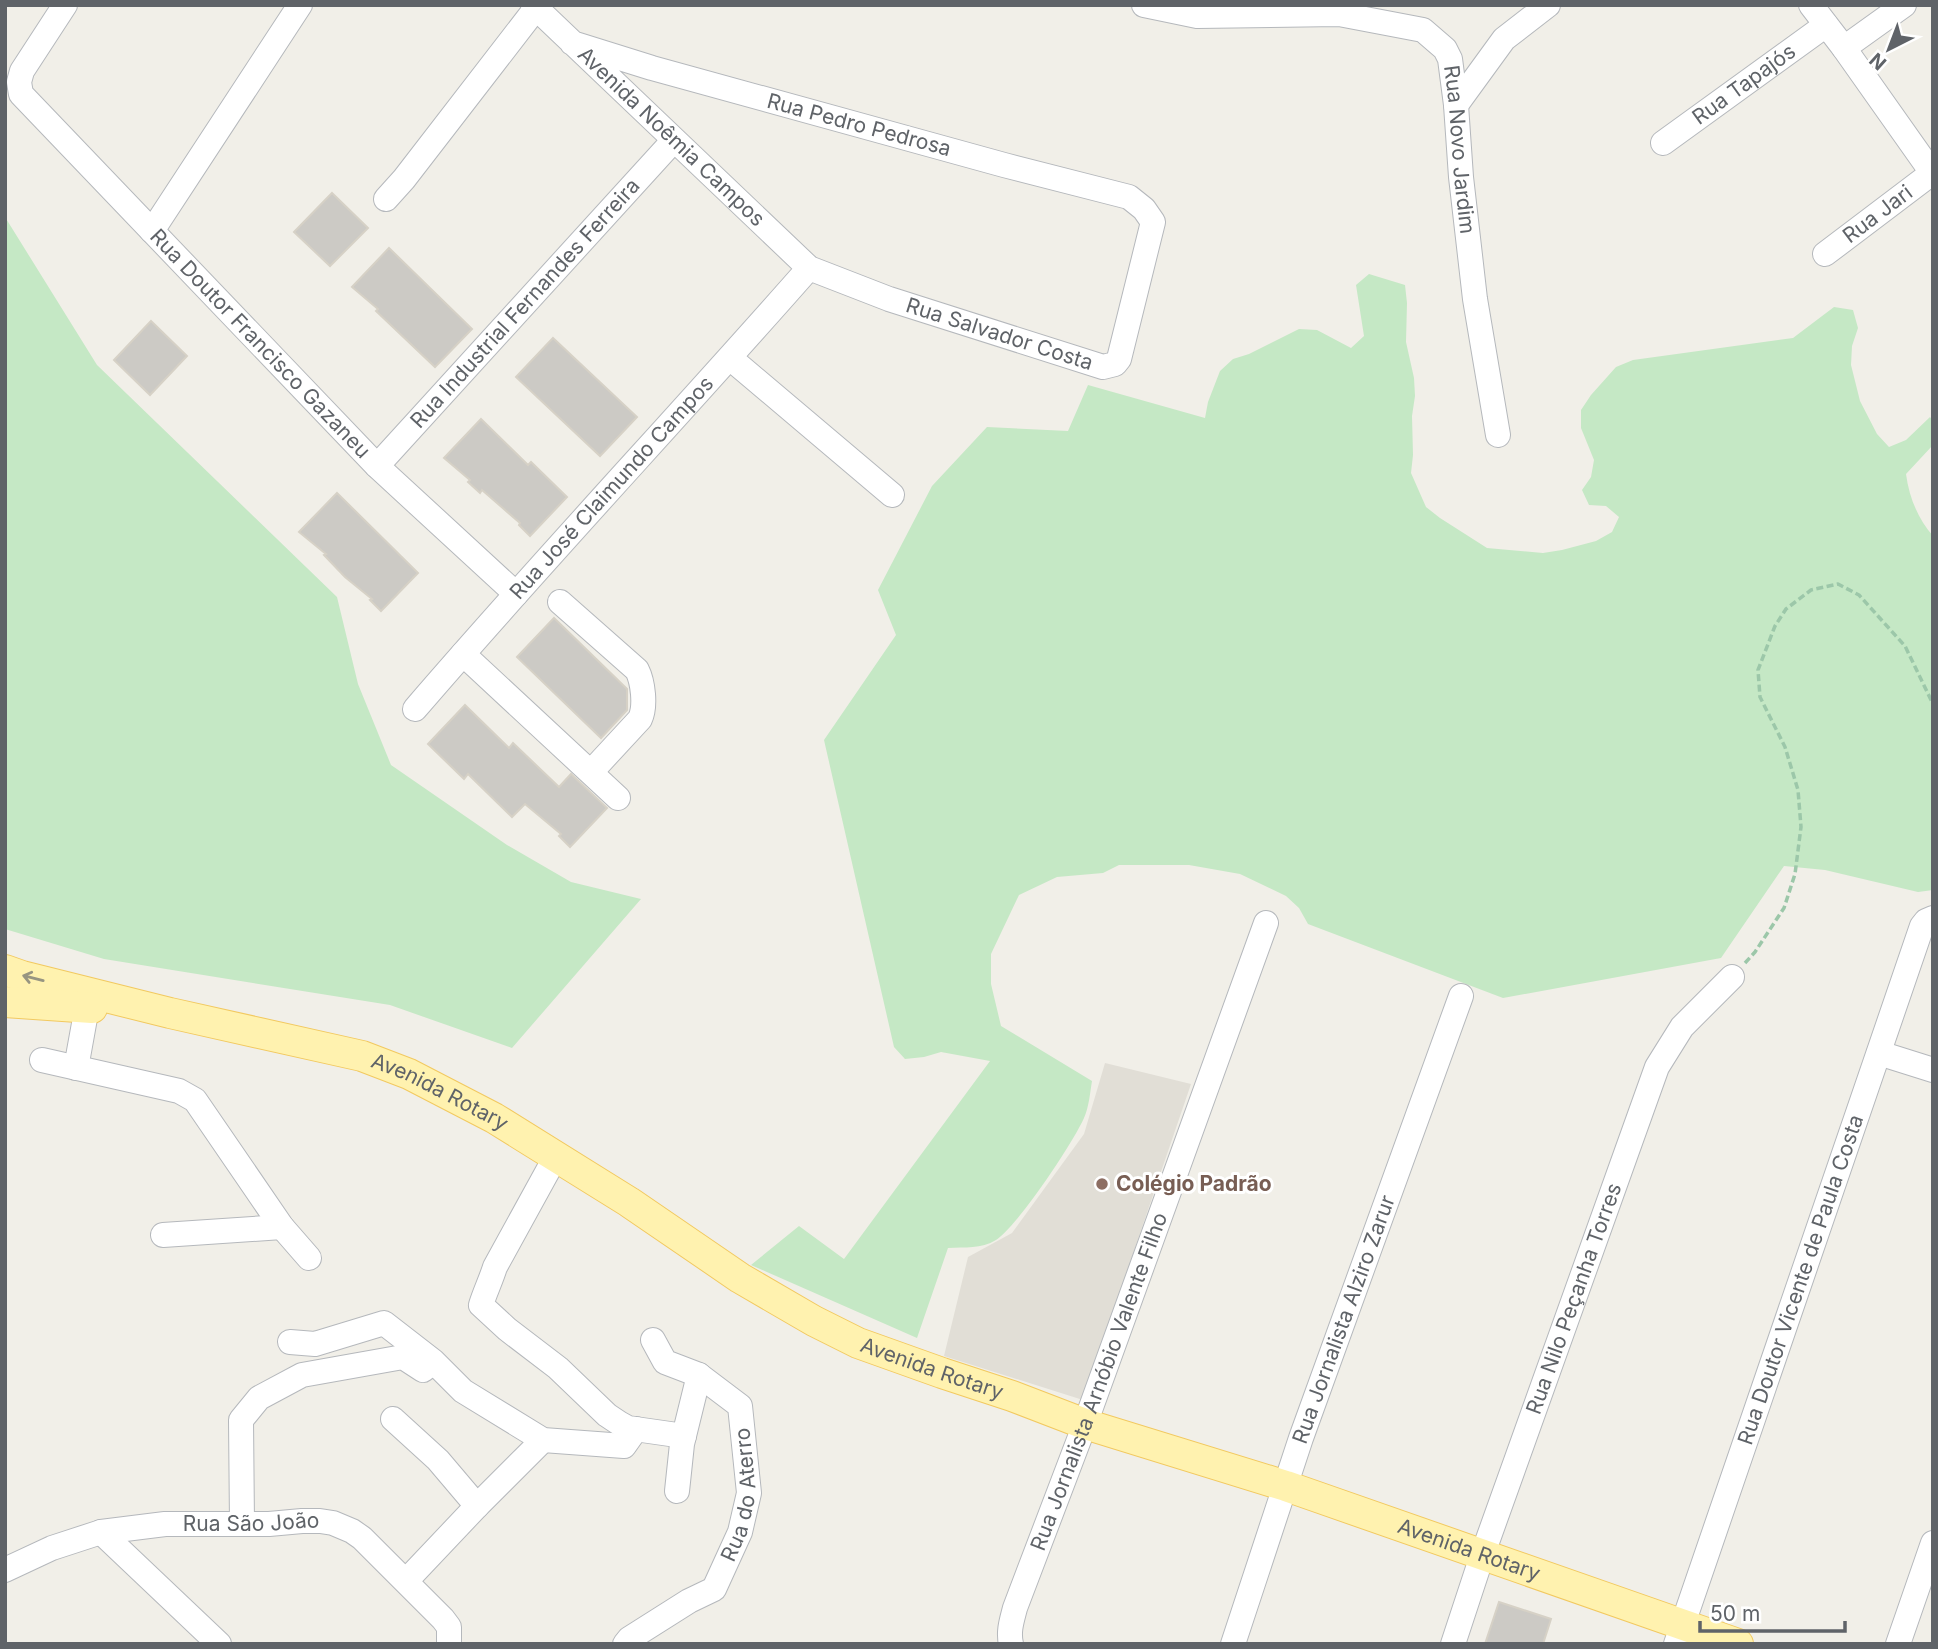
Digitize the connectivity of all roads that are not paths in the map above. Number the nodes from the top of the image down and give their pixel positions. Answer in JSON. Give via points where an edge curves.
{"nodes":[{"id":1,"x":65,"y":5,"type":"edge"},
{"id":2,"x":300,"y":5,"type":"edge"},
{"id":3,"x":1144,"y":5,"type":"edge"},
{"id":4,"x":1548,"y":5,"type":"edge"},
{"id":5,"x":1811,"y":5,"type":"edge"},
{"id":6,"x":1904,"y":5,"type":"edge"},
{"id":7,"x":534,"y":7,"type":"edge"},
{"id":8,"x":1196,"y":10,"type":"edge"},
{"id":9,"x":1826,"y":25,"type":"junction"},
{"id":10,"x":572,"y":43,"type":"junction"},
{"id":11,"x":1844,"y":48,"type":"junction"},
{"id":12,"x":652,"y":68,"type":"junction"},
{"id":13,"x":1456,"y":104,"type":"junction"},
{"id":14,"x":639,"y":107,"type":"junction"},
{"id":15,"x":674,"y":140,"type":"junction"},
{"id":16,"x":1662,"y":143,"type":"dead end"},
{"id":17,"x":1932,"y":174,"type":"edge"},
{"id":18,"x":386,"y":199,"type":"dead end"},
{"id":19,"x":1144,"y":209,"type":"joint"},
{"id":20,"x":152,"y":231,"type":"junction"},
{"id":21,"x":1825,"y":254,"type":"dead end"},
{"id":22,"x":808,"y":268,"type":"junction"},
{"id":23,"x":730,"y":358,"type":"junction"},
{"id":24,"x":1498,"y":435,"type":"dead end"},
{"id":25,"x":377,"y":466,"type":"junction"},
{"id":26,"x":892,"y":495,"type":"dead end"},
{"id":27,"x":516,"y":594,"type":"junction"},
{"id":28,"x":560,"y":602,"type":"dead end"},
{"id":29,"x":463,"y":654,"type":"junction"},
{"id":30,"x":415,"y":709,"type":"dead end"},
{"id":31,"x":591,"y":772,"type":"junction"},
{"id":32,"x":618,"y":798,"type":"dead end"},
{"id":33,"x":1931,"y":919,"type":"edge"},
{"id":34,"x":1266,"y":923,"type":"dead end"},
{"id":35,"x":5,"y":970,"type":"edge"},
{"id":36,"x":1732,"y":977,"type":"road end"},
{"id":37,"x":1461,"y":996,"type":"dead end"},
{"id":38,"x":5,"y":1002,"type":"edge"},
{"id":39,"x":87,"y":1007,"type":"junction"},
{"id":40,"x":170,"y":1013,"type":"junction"},
{"id":41,"x":1880,"y":1053,"type":"junction"},
{"id":42,"x":42,"y":1060,"type":"dead end"},
{"id":43,"x":76,"y":1068,"type":"junction"},
{"id":44,"x":1933,"y":1070,"type":"edge"},
{"id":45,"x":556,"y":1156,"type":"junction"},
{"id":46,"x":282,"y":1227,"type":"junction"},
{"id":47,"x":163,"y":1235,"type":"dead end"},
{"id":48,"x":309,"y":1258,"type":"dead end"},
{"id":49,"x":653,"y":1340,"type":"dead end"},
{"id":50,"x":290,"y":1342,"type":"dead end"},
{"id":51,"x":433,"y":1362,"type":"junction"},
{"id":52,"x":699,"y":1375,"type":"junction"},
{"id":53,"x":393,"y":1419,"type":"dead end"},
{"id":54,"x":1085,"y":1424,"type":"junction"},
{"id":55,"x":636,"y":1429,"type":"junction"},
{"id":56,"x":684,"y":1436,"type":"junction"},
{"id":57,"x":543,"y":1440,"type":"junction"},
{"id":58,"x":1286,"y":1486,"type":"junction"},
{"id":59,"x":677,"y":1491,"type":"dead end"},
{"id":60,"x":477,"y":1506,"type":"junction"},
{"id":61,"x":242,"y":1524,"type":"junction"},
{"id":62,"x":101,"y":1532,"type":"junction"},
{"id":63,"x":1933,"y":1543,"type":"edge"},
{"id":64,"x":1482,"y":1556,"type":"junction"},
{"id":65,"x":5,"y":1570,"type":"edge"},
{"id":66,"x":406,"y":1581,"type":"junction"},
{"id":67,"x":1679,"y":1634,"type":"edge"},
{"id":68,"x":450,"y":1642,"type":"edge"},
{"id":69,"x":219,"y":1644,"type":"edge"},
{"id":70,"x":625,"y":1644,"type":"edge"},
{"id":71,"x":1011,"y":1644,"type":"edge"},
{"id":72,"x":1233,"y":1644,"type":"edge"},
{"id":73,"x":1453,"y":1644,"type":"edge"},
{"id":74,"x":1738,"y":1644,"type":"edge"},
{"id":75,"x":1898,"y":1644,"type":"edge"}],
"edges":[{"from":1,"to":20,"type":"street","name":"Rua Doutor Francisco Gazaneu","via":[[22,71],[21,94]]},
{"from":2,"to":20,"type":"street"},
{"from":3,"to":8,"type":"street","name":"Rua Novo Jardim","via":[[1174,12]]},
{"from":4,"to":13,"type":"street","via":[[1504,39]]},
{"from":5,"to":9,"type":"street"},
{"from":6,"to":11,"type":"street"},
{"from":7,"to":10,"type":"street","name":"Avenida Noêmia Campos"},
{"from":7,"to":18,"type":"street"},
{"from":8,"to":13,"type":"street","name":"Rua Novo Jardim","via":[[1339,14],[1423,30],[1450,59]]},
{"from":9,"to":11,"type":"street"},
{"from":9,"to":16,"type":"street","name":"Rua Tapajós"},
{"from":10,"to":12,"type":"street","name":"Rua Pedro Pedrosa"},
{"from":10,"to":14,"type":"street","name":"Avenida Noêmia Campos"},
{"from":11,"to":17,"type":"street"},
{"from":12,"to":14,"type":"street"},
{"from":12,"to":19,"type":"street","name":"Rua Pedro Pedrosa","via":[[1129,197]]},
{"from":13,"to":24,"type":"street","name":"Rua Novo Jardim","via":[[1475,299]]},
{"from":14,"to":15,"type":"street","name":"Avenida Noêmia Campos"},
{"from":15,"to":22,"type":"street","name":"Avenida Noêmia Campos"},
{"from":15,"to":25,"type":"street","name":"Rua Industrial Fernandes Ferreira"},
{"from":17,"to":21,"type":"street","name":"Rua Jari"},
{"from":19,"to":22,"type":"street","name":"Rua Salvador Costa","via":[[1153,222],[1119,359],[1109,367],[889,299]]},
{"from":20,"to":25,"type":"street","name":"Rua Doutor Francisco Gazaneu"},
{"from":22,"to":23,"type":"street","name":"Rua José Claimundo Campos"},
{"from":23,"to":26,"type":"street"},
{"from":23,"to":27,"type":"street","name":"Rua José Claimundo Campos"},
{"from":25,"to":27,"type":"street","name":"Rua Doutor Francisco Gazaneu"},
{"from":27,"to":29,"type":"street","name":"Rua José Claimundo Campos"},
{"from":28,"to":31,"type":"street","via":[[641,677],[640,719]]},
{"from":29,"to":30,"type":"street","name":"Rua José Claimundo Campos"},
{"from":29,"to":31,"type":"street"},
{"from":31,"to":32,"type":"street"},
{"from":33,"to":41,"type":"street","name":"Rua Doutor Vicente de Paula Costa","via":[[1922,926]]},
{"from":34,"to":54,"type":"street","name":"Rua Jornalista Arnóbio Valente Filho"},
{"from":40,"to":35,"type":"main road","one_way":true},
{"from":36,"to":64,"type":"street","name":"Rua Nilo Peçanha Torres","via":[[1682,1027],[1657,1067]]},
{"from":37,"to":58,"type":"street","name":"Rua Jornalista Alziro Zarur"},
{"from":38,"to":39,"type":"main road"},
{"from":39,"to":40,"type":"main road"},
{"from":39,"to":43,"type":"street"},
{"from":40,"to":45,"type":"main road","name":"Avenida Rotary","via":[[374,1060],[473,1106]]},
{"from":41,"to":44,"type":"street"},
{"from":41,"to":67,"type":"street","name":"Rua Doutor Vicente de Paula Costa"},
{"from":42,"to":43,"type":"street"},
{"from":43,"to":46,"type":"street","via":[[179,1091],[195,1100]]},
{"from":45,"to":54,"type":"main road","name":"Avenida Rotary","via":[[740,1278],[814,1321],[858,1343]]},
{"from":45,"to":55,"type":"street","via":[[495,1267],[481,1305],[607,1415]]},
{"from":46,"to":47,"type":"street"},
{"from":46,"to":48,"type":"street"},
{"from":49,"to":52,"type":"street","name":"Rua do Aterro","via":[[664,1362]]},
{"from":50,"to":51,"type":"street","via":[[314,1344],[384,1323]]},
{"from":51,"to":57,"type":"street","via":[[463,1391]]},
{"from":51,"to":61,"type":"street","via":[[423,1370],[403,1357],[302,1375],[260,1398],[241,1420]]},
{"from":52,"to":56,"type":"street"},
{"from":52,"to":70,"type":"street","name":"Rua do Aterro","via":[[740,1406],[750,1493],[740,1532],[714,1588]]},
{"from":53,"to":60,"type":"street","via":[[438,1460]]},
{"from":54,"to":58,"type":"main road","name":"Avenida Rotary"},
{"from":54,"to":71,"type":"street","name":"Rua Jornalista Arnóbio Valente Filho","via":[[1015,1608]]},
{"from":55,"to":56,"type":"street"},
{"from":55,"to":57,"type":"street","via":[[624,1446]]},
{"from":56,"to":59,"type":"street"},
{"from":57,"to":60,"type":"street"},
{"from":58,"to":64,"type":"main road","name":"Avenida Rotary"},
{"from":58,"to":72,"type":"street","name":"Rua Jornalista Alziro Zarur"},
{"from":60,"to":66,"type":"street"},
{"from":61,"to":62,"type":"street","name":"Rua São João","via":[[165,1524]]},
{"from":61,"to":66,"type":"street","name":"Rua São João","via":[[334,1523],[362,1538]]},
{"from":62,"to":65,"type":"street","name":"Rua São João"},
{"from":62,"to":69,"type":"street"},
{"from":63,"to":75,"type":"street"},
{"from":64,"to":67,"type":"main road","name":"Avenida Rotary"},
{"from":64,"to":73,"type":"street","name":"Rua Nilo Peçanha Torres"},
{"from":66,"to":68,"type":"street","name":"Rua São João","via":[[449,1627]]},
{"from":67,"to":74,"type":"main road","name":"Avenida Rotary"}]}
